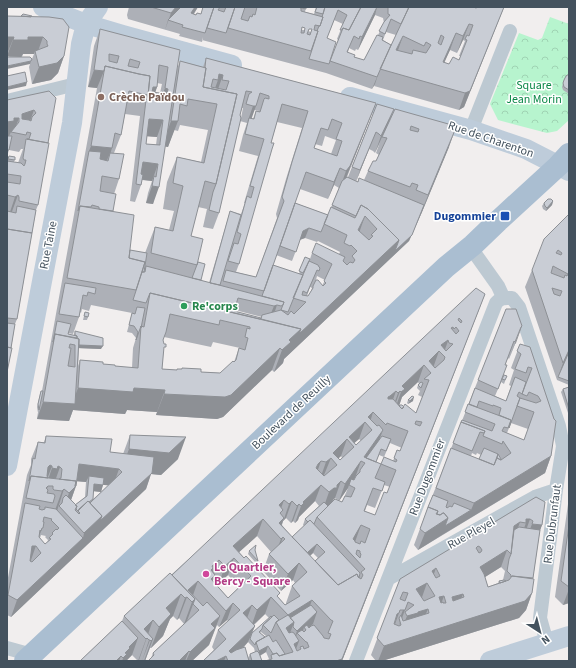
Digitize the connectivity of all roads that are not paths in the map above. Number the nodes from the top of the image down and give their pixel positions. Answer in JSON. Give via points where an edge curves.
{"nodes":[{"id":1,"x":43,"y":7,"type":"edge"},
{"id":2,"x":98,"y":7,"type":"edge"},
{"id":3,"x":86,"y":24,"type":"junction"},
{"id":4,"x":510,"y":31,"type":"dead end"},
{"id":5,"x":249,"y":70,"type":"edge"},
{"id":6,"x":76,"y":84,"type":"junction"},
{"id":7,"x":331,"y":92,"type":"edge"},
{"id":8,"x":7,"y":101,"type":"edge"},
{"id":9,"x":471,"y":130,"type":"junction"},
{"id":10,"x":565,"y":163,"type":"edge"},
{"id":11,"x":476,"y":255,"type":"dead end"},
{"id":12,"x":506,"y":298,"type":"junction"},
{"id":13,"x":10,"y":437,"type":"edge"},
{"id":14,"x":566,"y":446,"type":"edge"},
{"id":15,"x":7,"y":466,"type":"edge"},
{"id":16,"x":556,"y":490,"type":"junction"},
{"id":17,"x":388,"y":579,"type":"junction"},
{"id":18,"x":569,"y":636,"type":"edge"},
{"id":19,"x":546,"y":643,"type":"junction"},
{"id":20,"x":7,"y":648,"type":"edge"},
{"id":21,"x":28,"y":658,"type":"edge"},
{"id":22,"x":356,"y":661,"type":"edge"},
{"id":23,"x":490,"y":661,"type":"edge"}],
"edges":[{"from":1,"to":3,"type":"street"},
{"from":2,"to":3,"type":"street"},
{"from":3,"to":5,"type":"street"},
{"from":3,"to":6,"type":"street","name":"Rue Taine"},
{"from":4,"to":9,"type":"street"},
{"from":6,"to":8,"type":"street"},
{"from":6,"to":13,"type":"street","name":"Rue Taine","via":[[72,122]]},
{"from":7,"to":9,"type":"street","name":"Rue de Charenton"},
{"from":9,"to":10,"type":"street","name":"Rue de Charenton"},
{"from":10,"to":21,"type":"main road","name":"Boulevard de Reuilly","via":[[446,266]]},
{"from":11,"to":12,"type":"street"},
{"from":12,"to":14,"type":"street","name":"Rue Dubrunfaut","via":[[512,298],[519,307]]},
{"from":12,"to":17,"type":"street","name":"Rue Dugommier","via":[[499,299],[496,303]]},
{"from":13,"to":15,"type":"street","name":"Rue Taine"},
{"from":14,"to":16,"type":"street","name":"Rue Dubrunfaut"},
{"from":16,"to":17,"type":"street","name":"Rue Pleyel","via":[[535,497]]},
{"from":16,"to":19,"type":"street","name":"Rue Dubrunfaut","via":[[540,618]]},
{"from":17,"to":22,"type":"street","name":"Rue Dugommier"},
{"from":18,"to":19,"type":"street"},
{"from":19,"to":23,"type":"street"},
{"from":20,"to":21,"type":"street"}]}
